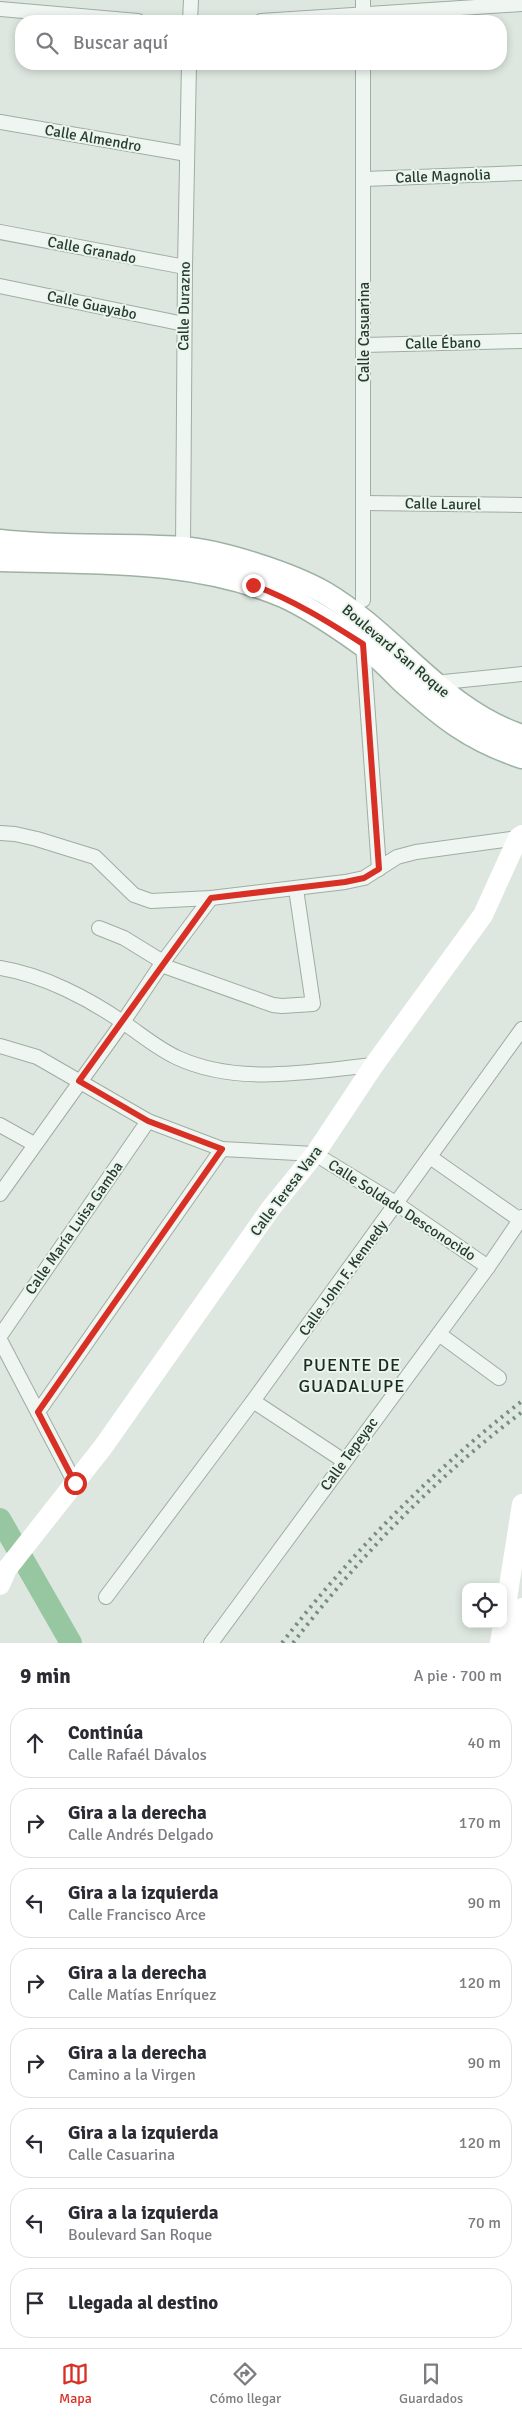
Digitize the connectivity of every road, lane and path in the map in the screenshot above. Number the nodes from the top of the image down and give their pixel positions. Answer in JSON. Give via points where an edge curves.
{"nodes":[{"id":1,"x":191,"y":0,"type":"edge"},
{"id":2,"x":363,"y":0,"type":"edge"},
{"id":3,"x":522,"y":4,"type":"edge"},
{"id":4,"x":0,"y":9,"type":"edge"},
{"id":5,"x":69,"y":15,"type":"edge"},
{"id":6,"x":190,"y":15,"type":"edge"},
{"id":7,"x":363,"y":15,"type":"edge"},
{"id":8,"x":397,"y":15,"type":"edge"},
{"id":9,"x":189,"y":70,"type":"edge"},
{"id":10,"x":363,"y":70,"type":"edge"},
{"id":11,"x":0,"y":122,"type":"edge"},
{"id":12,"x":187,"y":154,"type":"junction"},
{"id":13,"x":522,"y":173,"type":"edge"},
{"id":14,"x":364,"y":179,"type":"junction"},
{"id":15,"x":0,"y":232,"type":"edge"},
{"id":16,"x":185,"y":267,"type":"junction"},
{"id":17,"x":0,"y":286,"type":"edge"},
{"id":18,"x":184,"y":324,"type":"junction"},
{"id":19,"x":522,"y":342,"type":"edge"},
{"id":20,"x":364,"y":345,"type":"junction"},
{"id":21,"x":363,"y":502,"type":"junction"},
{"id":22,"x":522,"y":505,"type":"edge"},
{"id":23,"x":0,"y":541,"type":"edge"},
{"id":24,"x":183,"y":548,"type":"junction"},
{"id":25,"x":0,"y":560,"type":"edge"},
{"id":26,"x":363,"y":600,"type":"dead end"},
{"id":27,"x":363,"y":644,"type":"junction"},
{"id":28,"x":522,"y":674,"type":"edge"},
{"id":29,"x":434,"y":683,"type":"junction"},
{"id":30,"x":522,"y":736,"type":"edge"},
{"id":31,"x":522,"y":757,"type":"edge"},
{"id":32,"x":0,"y":833,"type":"edge"},
{"id":33,"x":520,"y":837,"type":"edge"},
{"id":34,"x":379,"y":869,"type":"junction"},
{"id":35,"x":296,"y":889,"type":"junction"},
{"id":36,"x":211,"y":898,"type":"junction"},
{"id":37,"x":99,"y":928,"type":"dead end"},
{"id":38,"x":162,"y":963,"type":"junction"},
{"id":39,"x":0,"y":968,"type":"edge"},
{"id":40,"x":123,"y":1022,"type":"junction"},
{"id":41,"x":522,"y":1029,"type":"edge"},
{"id":42,"x":0,"y":1046,"type":"edge"},
{"id":43,"x":374,"y":1065,"type":"junction"},
{"id":44,"x":79,"y":1081,"type":"junction"},
{"id":45,"x":148,"y":1121,"type":"junction"},
{"id":46,"x":0,"y":1125,"type":"edge"},
{"id":47,"x":34,"y":1144,"type":"junction"},
{"id":48,"x":222,"y":1149,"type":"junction"},
{"id":49,"x":315,"y":1154,"type":"junction"},
{"id":50,"x":430,"y":1157,"type":"junction"},
{"id":51,"x":0,"y":1194,"type":"edge"},
{"id":52,"x":396,"y":1204,"type":"junction"},
{"id":53,"x":521,"y":1219,"type":"edge"},
{"id":54,"x":488,"y":1267,"type":"junction"},
{"id":55,"x":438,"y":1334,"type":"junction"},
{"id":56,"x":0,"y":1336,"type":"edge"},
{"id":57,"x":0,"y":1340,"type":"edge"},
{"id":58,"x":499,"y":1378,"type":"dead end"},
{"id":59,"x":253,"y":1401,"type":"junction"},
{"id":60,"x":38,"y":1412,"type":"junction"},
{"id":61,"x":344,"y":1461,"type":"junction"},
{"id":62,"x":75,"y":1483,"type":"junction"},
{"id":63,"x":522,"y":1504,"type":"edge"},
{"id":64,"x":3,"y":1577,"type":"edge"},
{"id":65,"x":106,"y":1598,"type":"dead end"},
{"id":66,"x":522,"y":1608,"type":"edge"},
{"id":67,"x":212,"y":1643,"type":"edge"},
{"id":68,"x":500,"y":1643,"type":"edge"},
{"id":69,"x":516,"y":1643,"type":"edge"}],
"edges":[{"from":1,"to":6,"type":"street"},
{"from":2,"to":7,"type":"street"},
{"from":3,"to":8,"type":"street"},
{"from":4,"to":5,"type":"street"},
{"from":9,"to":12,"type":"street","name":"Calle Durazno"},
{"from":10,"to":14,"type":"street","name":"Calle Casuarina"},
{"from":11,"to":12,"type":"street","name":"Calle Almendro"},
{"from":12,"to":16,"type":"street","name":"Calle Durazno"},
{"from":13,"to":14,"type":"street","name":"Calle Magnolia"},
{"from":14,"to":20,"type":"street","name":"Calle Casuarina"},
{"from":15,"to":16,"type":"street","name":"Calle Granado"},
{"from":16,"to":18,"type":"street","name":"Calle Durazno"},
{"from":17,"to":18,"type":"street","name":"Calle Guayabo"},
{"from":18,"to":24,"type":"street","name":"Calle Durazno"},
{"from":19,"to":20,"type":"street","name":"Calle Ébano"},
{"from":20,"to":21,"type":"street","name":"Calle Casuarina"},
{"from":21,"to":22,"type":"street","name":"Calle Laurel"},
{"from":21,"to":26,"type":"street","name":"Calle Casuarina"},
{"from":23,"to":24,"type":"main road","name":"Boulevard San Roque"},
{"from":24,"to":29,"type":"main road","name":"Boulevard San Roque","via":[[261,568],[324,593],[361,619]]},
{"from":25,"to":27,"type":"main road","name":"Boulevard San Roque","via":[[177,568],[217,574],[284,597]]},
{"from":27,"to":31,"type":"main road","name":"Boulevard San Roque","via":[[459,729],[499,750]]},
{"from":27,"to":34,"type":"street"},
{"from":28,"to":29,"type":"street"},
{"from":29,"to":30,"type":"main road","name":"Boulevard San Roque","via":[[470,712]]},
{"from":32,"to":36,"type":"street","via":[[37,839],[95,857],[127,890],[142,899]]},
{"from":33,"to":34,"type":"street","via":[[416,852],[397,857]]},
{"from":33,"to":43,"type":"street","name":"Calle Teresa Vara","via":[[483,915]]},
{"from":34,"to":35,"type":"street","via":[[364,878]]},
{"from":35,"to":36,"type":"street"},
{"from":35,"to":38,"type":"street","via":[[313,1004],[273,1005]]},
{"from":36,"to":38,"type":"street"},
{"from":37,"to":38,"type":"street","via":[[124,938]]},
{"from":38,"to":40,"type":"street"},
{"from":39,"to":40,"type":"street","via":[[36,977],[69,991]]},
{"from":40,"to":43,"type":"street","via":[[162,1050],[181,1059],[237,1072],[268,1075]]},
{"from":40,"to":44,"type":"street"},
{"from":41,"to":50,"type":"street","name":"Calle John F. Kennedy"},
{"from":42,"to":44,"type":"street","via":[[37,1057]]},
{"from":43,"to":49,"type":"street","name":"Calle Teresa Vara"},
{"from":44,"to":45,"type":"street"},
{"from":44,"to":47,"type":"street"},
{"from":45,"to":48,"type":"street"},
{"from":45,"to":56,"type":"street","name":"Calle María Luisa Gamba"},
{"from":46,"to":47,"type":"street"},
{"from":47,"to":51,"type":"street"},
{"from":48,"to":49,"type":"street"},
{"from":48,"to":60,"type":"street"},
{"from":49,"to":52,"type":"street","name":"Calle Soldado Desconocido"},
{"from":49,"to":62,"type":"street","name":"Calle Teresa Vara","via":[[272,1208]]},
{"from":50,"to":52,"type":"street","name":"Calle John F. Kennedy"},
{"from":50,"to":53,"type":"street"},
{"from":52,"to":54,"type":"street","name":"Calle Soldado Desconocido"},
{"from":52,"to":59,"type":"street","name":"Calle John F. Kennedy"},
{"from":53,"to":54,"type":"street","name":"Calle Tepeyac"},
{"from":54,"to":55,"type":"street","name":"Calle Tepeyac"},
{"from":55,"to":58,"type":"street"},
{"from":55,"to":61,"type":"street","name":"Calle Tepeyac"},
{"from":57,"to":60,"type":"street"},
{"from":59,"to":61,"type":"street"},
{"from":59,"to":65,"type":"street","name":"Calle John F. Kennedy"},
{"from":60,"to":62,"type":"street"},
{"from":61,"to":67,"type":"street","name":"Calle Tepeyac"},
{"from":62,"to":64,"type":"street","name":"Calle Teresa Vara"},
{"from":63,"to":68,"type":"street"},
{"from":66,"to":69,"type":"street"}]}
